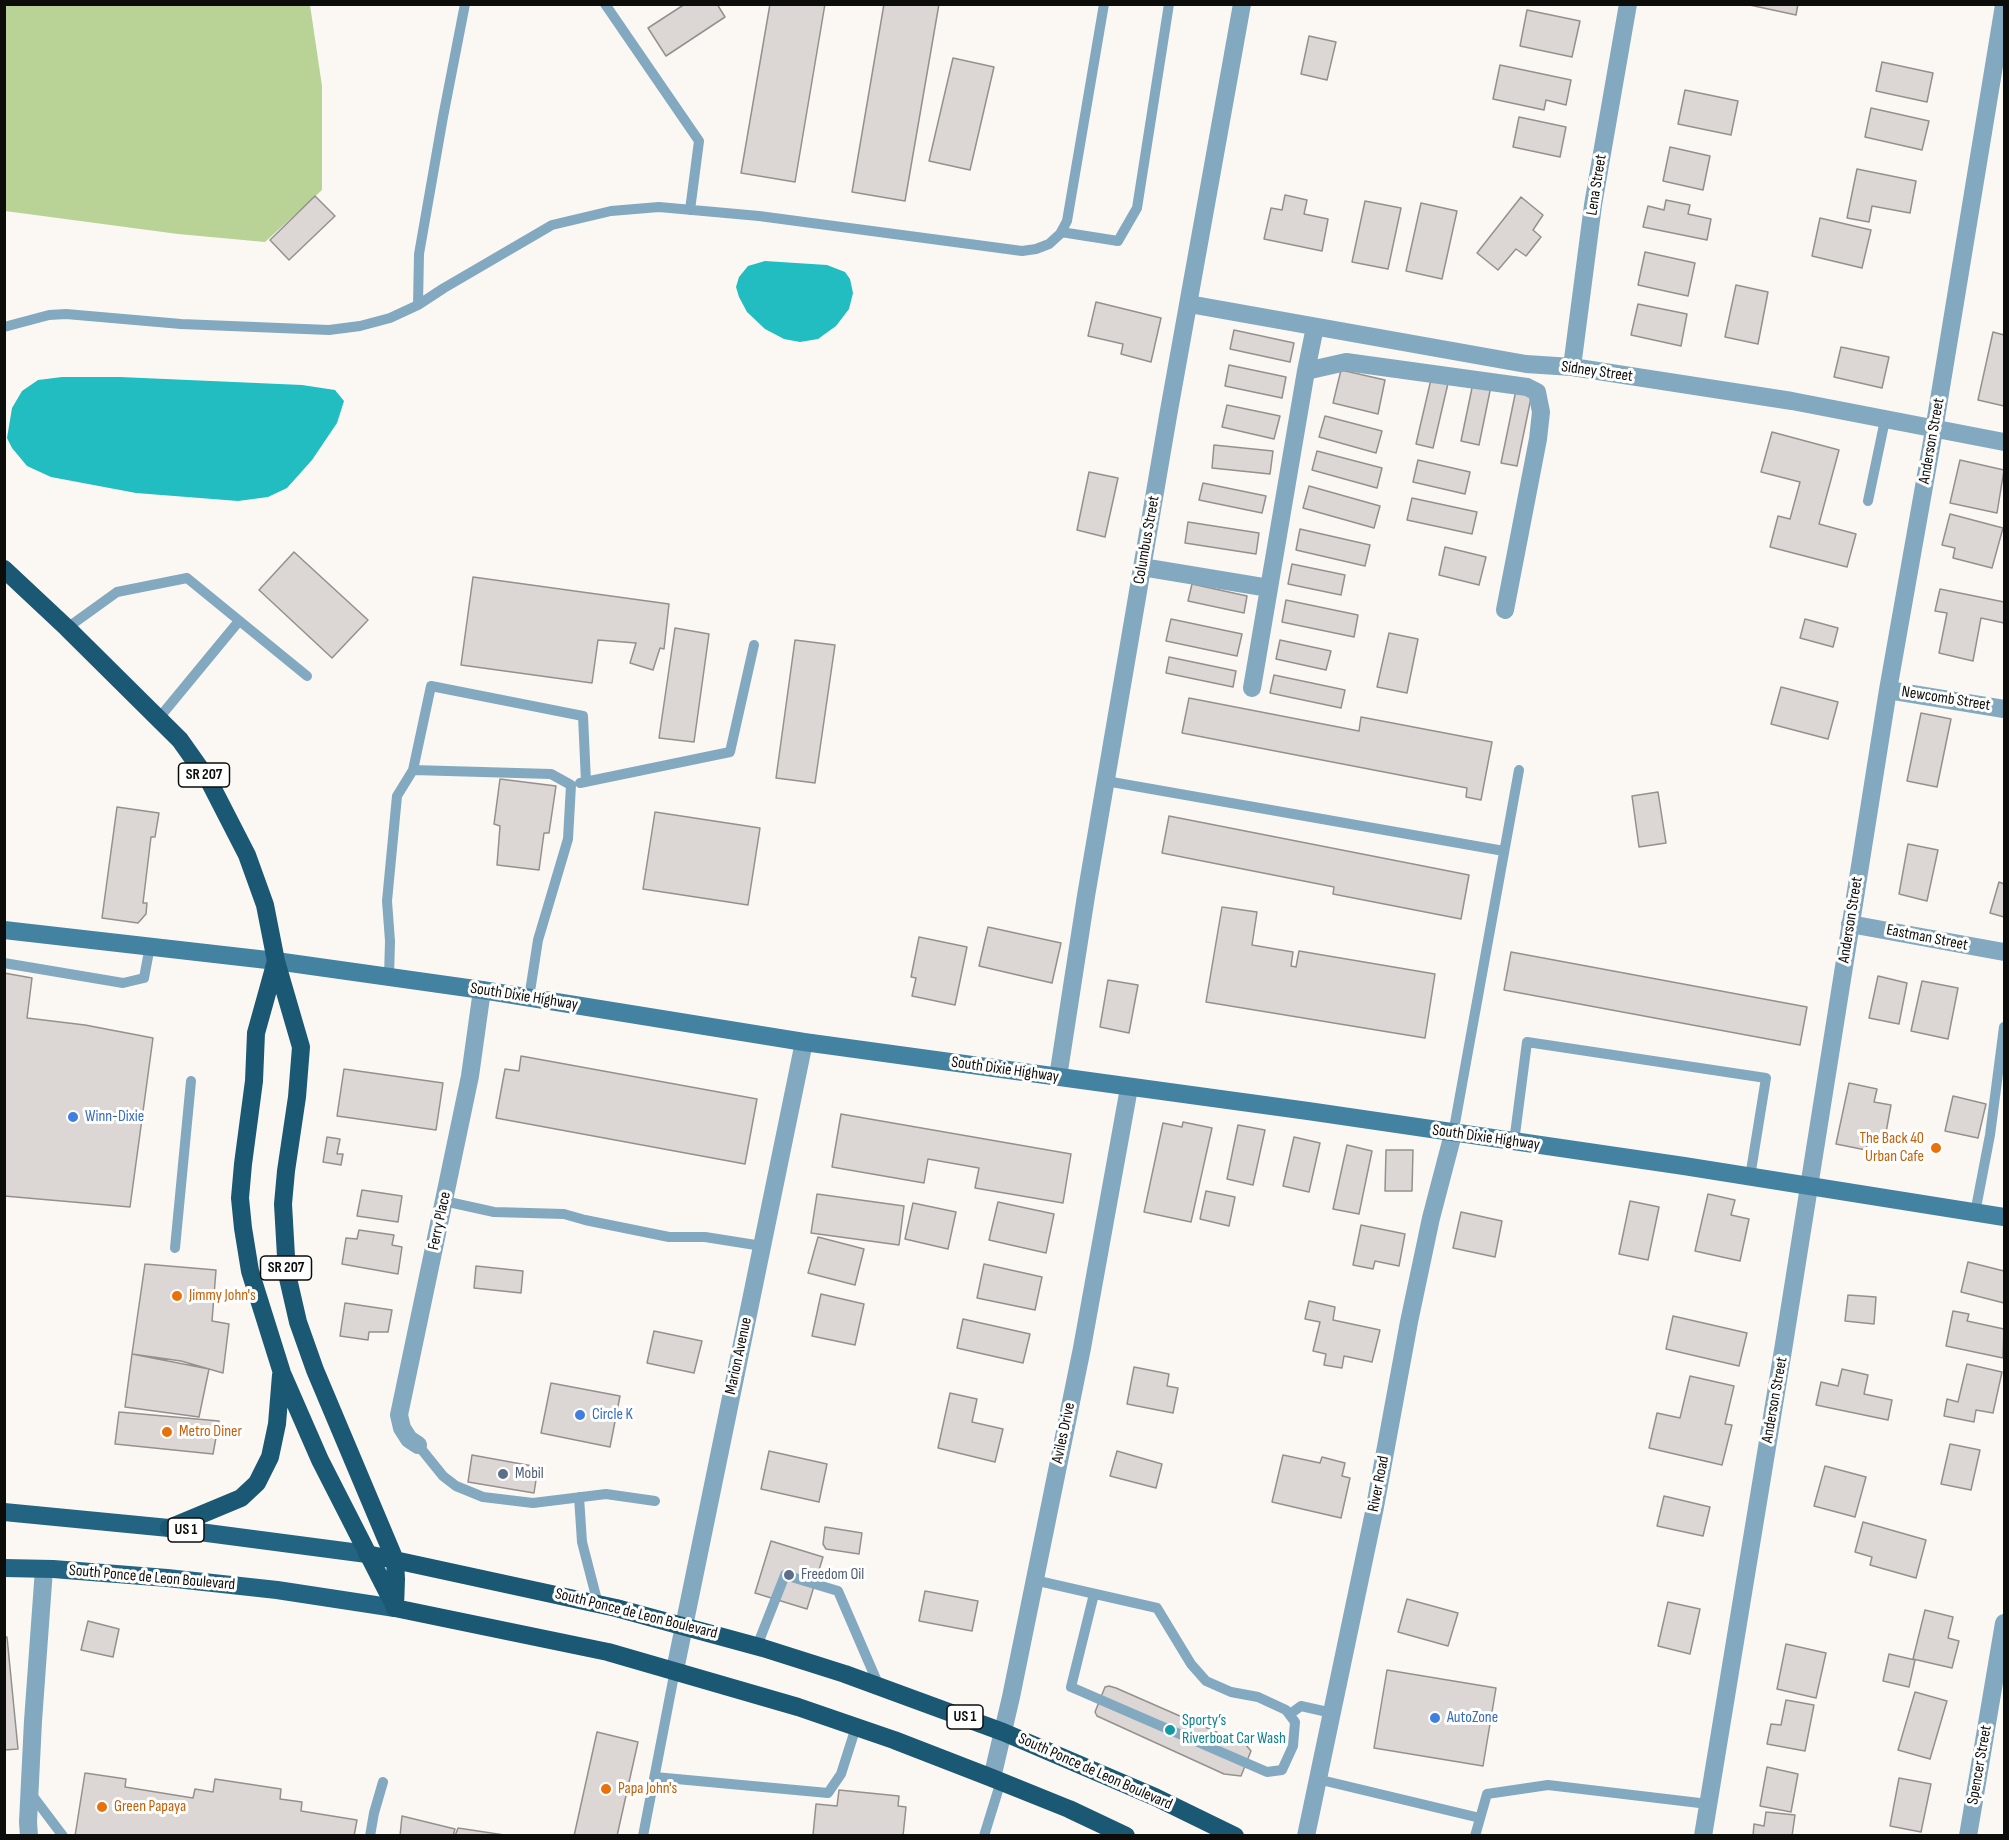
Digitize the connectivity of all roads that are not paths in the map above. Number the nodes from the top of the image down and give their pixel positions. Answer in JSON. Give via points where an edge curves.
{"nodes":[{"id":1,"x":465,"y":4,"type":"edge"},
{"id":2,"x":605,"y":4,"type":"edge"},
{"id":3,"x":1104,"y":4,"type":"edge"},
{"id":4,"x":1169,"y":4,"type":"edge"},
{"id":5,"x":1242,"y":4,"type":"edge"},
{"id":6,"x":1628,"y":4,"type":"edge"},
{"id":7,"x":2004,"y":5,"type":"edge"},
{"id":8,"x":690,"y":210,"type":"junction"},
{"id":9,"x":1061,"y":232,"type":"junction"},
{"id":10,"x":1189,"y":304,"type":"junction"},
{"id":11,"x":418,"y":305,"type":"junction"},
{"id":12,"x":4,"y":327,"type":"edge"},
{"id":13,"x":1315,"y":327,"type":"junction"},
{"id":14,"x":1572,"y":367,"type":"junction"},
{"id":15,"x":1306,"y":371,"type":"junction"},
{"id":16,"x":1885,"y":420,"type":"junction"},
{"id":17,"x":1934,"y":430,"type":"junction"},
{"id":18,"x":2004,"y":442,"type":"edge"},
{"id":19,"x":1868,"y":501,"type":"dead end"},
{"id":20,"x":1142,"y":567,"type":"junction"},
{"id":21,"x":4,"y":569,"type":"edge"},
{"id":22,"x":1269,"y":588,"type":"junction"},
{"id":23,"x":1506,"y":610,"type":"dead end"},
{"id":24,"x":239,"y":621,"type":"junction"},
{"id":25,"x":67,"y":628,"type":"junction"},
{"id":26,"x":754,"y":645,"type":"dead end"},
{"id":27,"x":307,"y":676,"type":"dead end"},
{"id":28,"x":1252,"y":688,"type":"dead end"},
{"id":29,"x":1888,"y":690,"type":"junction"},
{"id":30,"x":2004,"y":709,"type":"edge"},
{"id":31,"x":159,"y":718,"type":"junction"},
{"id":32,"x":413,"y":770,"type":"junction"},
{"id":33,"x":1518,"y":770,"type":"dead end"},
{"id":34,"x":1106,"y":781,"type":"junction"},
{"id":35,"x":586,"y":782,"type":"junction"},
{"id":36,"x":571,"y":785,"type":"junction"},
{"id":37,"x":1504,"y":851,"type":"junction"},
{"id":38,"x":1850,"y":924,"type":"junction"},
{"id":39,"x":4,"y":930,"type":"edge"},
{"id":40,"x":150,"y":946,"type":"junction"},
{"id":41,"x":2004,"y":952,"type":"edge"},
{"id":42,"x":276,"y":961,"type":"junction"},
{"id":43,"x":4,"y":963,"type":"edge"},
{"id":44,"x":389,"y":977,"type":"junction"},
{"id":45,"x":482,"y":990,"type":"junction"},
{"id":46,"x":529,"y":998,"type":"junction"},
{"id":47,"x":2004,"y":1027,"type":"edge"},
{"id":48,"x":804,"y":1042,"type":"junction"},
{"id":49,"x":1058,"y":1077,"type":"junction"},
{"id":50,"x":191,"y":1082,"type":"dead end"},
{"id":51,"x":1129,"y":1088,"type":"junction"},
{"id":52,"x":1453,"y":1134,"type":"junction"},
{"id":53,"x":1514,"y":1142,"type":"junction"},
{"id":54,"x":1750,"y":1177,"type":"junction"},
{"id":55,"x":1809,"y":1187,"type":"junction"},
{"id":56,"x":444,"y":1201,"type":"junction"},
{"id":57,"x":1975,"y":1213,"type":"junction"},
{"id":58,"x":2004,"y":1217,"type":"edge"},
{"id":59,"x":762,"y":1246,"type":"junction"},
{"id":60,"x":175,"y":1248,"type":"dead end"},
{"id":61,"x":282,"y":1373,"type":"junction"},
{"id":62,"x":418,"y":1445,"type":"joint"},
{"id":63,"x":579,"y":1497,"type":"junction"},
{"id":64,"x":656,"y":1502,"type":"dead end"},
{"id":65,"x":4,"y":1512,"type":"edge"},
{"id":66,"x":169,"y":1528,"type":"junction"},
{"id":67,"x":367,"y":1554,"type":"junction"},
{"id":68,"x":394,"y":1560,"type":"junction"},
{"id":69,"x":4,"y":1568,"type":"edge"},
{"id":70,"x":44,"y":1569,"type":"junction"},
{"id":71,"x":1034,"y":1580,"type":"junction"},
{"id":72,"x":1094,"y":1594,"type":"junction"},
{"id":73,"x":598,"y":1604,"type":"junction"},
{"id":74,"x":395,"y":1608,"type":"junction"},
{"id":75,"x":2004,"y":1623,"type":"edge"},
{"id":76,"x":684,"y":1625,"type":"junction"},
{"id":77,"x":757,"y":1646,"type":"junction"},
{"id":78,"x":675,"y":1670,"type":"junction"},
{"id":79,"x":2000,"y":1675,"type":"edge"},
{"id":80,"x":879,"y":1686,"type":"junction"},
{"id":81,"x":1332,"y":1713,"type":"junction"},
{"id":82,"x":1290,"y":1714,"type":"junction"},
{"id":83,"x":856,"y":1728,"type":"junction"},
{"id":84,"x":1003,"y":1732,"type":"junction"},
{"id":85,"x":655,"y":1777,"type":"junction"},
{"id":86,"x":996,"y":1779,"type":"junction"},
{"id":87,"x":1317,"y":1779,"type":"junction"},
{"id":88,"x":383,"y":1782,"type":"dead end"},
{"id":89,"x":29,"y":1791,"type":"junction"},
{"id":90,"x":1708,"y":1804,"type":"junction"},
{"id":91,"x":1480,"y":1818,"type":"junction"},
{"id":92,"x":29,"y":1836,"type":"edge"},
{"id":93,"x":63,"y":1836,"type":"edge"},
{"id":94,"x":370,"y":1836,"type":"edge"},
{"id":95,"x":644,"y":1836,"type":"edge"},
{"id":96,"x":984,"y":1836,"type":"edge"},
{"id":97,"x":1126,"y":1836,"type":"edge"},
{"id":98,"x":1235,"y":1836,"type":"edge"},
{"id":99,"x":1306,"y":1836,"type":"edge"},
{"id":100,"x":1475,"y":1836,"type":"edge"},
{"id":101,"x":1703,"y":1836,"type":"edge"},
{"id":102,"x":1968,"y":1836,"type":"edge"}],
"edges":[{"from":1,"to":11,"type":"lane","via":[[419,254]]},
{"from":2,"to":8,"type":"lane","via":[[699,141]]},
{"from":3,"to":9,"type":"lane","via":[[1069,214]]},
{"from":4,"to":9,"type":"lane","via":[[1137,208],[1118,242]]},
{"from":5,"to":10,"type":"street","name":"Columbus Street"},
{"from":6,"to":14,"type":"street","name":"Lena Street","via":[[1593,206]]},
{"from":7,"to":17,"type":"street","name":"Anderson Street"},
{"from":8,"to":9,"type":"lane","via":[[1022,251],[1049,244]]},
{"from":8,"to":11,"type":"lane","via":[[659,207],[611,211],[552,225]]},
{"from":10,"to":13,"type":"street","name":"Sidney Street"},
{"from":10,"to":20,"type":"street","name":"Columbus Street"},
{"from":11,"to":12,"type":"lane","via":[[370,324],[329,330],[66,314]]},
{"from":13,"to":14,"type":"street","name":"Sidney Street","via":[[1526,364]]},
{"from":13,"to":15,"type":"street"},
{"from":14,"to":16,"type":"street","name":"Sidney Street","via":[[1792,401]]},
{"from":15,"to":22,"type":"street"},
{"from":15,"to":23,"type":"street","via":[[1346,362],[1527,387],[1537,392],[1541,412],[1538,439]]},
{"from":16,"to":17,"type":"street","name":"Sidney Street"},
{"from":16,"to":19,"type":"lane"},
{"from":17,"to":18,"type":"street","name":"Sidney Street"},
{"from":17,"to":29,"type":"street","name":"Anderson Street"},
{"from":20,"to":22,"type":"street"},
{"from":20,"to":34,"type":"street","name":"Columbus Street"},
{"from":21,"to":25,"type":"highway","number":"SR 207"},
{"from":22,"to":28,"type":"street"},
{"from":24,"to":25,"type":"lane","via":[[187,578],[117,592]]},
{"from":24,"to":27,"type":"lane"},
{"from":24,"to":31,"type":"lane"},
{"from":25,"to":31,"type":"highway","number":"SR 207"},
{"from":26,"to":35,"type":"lane","via":[[730,752]]},
{"from":29,"to":30,"type":"street","name":"Newcomb Street"},
{"from":29,"to":38,"type":"street","name":"Anderson Street"},
{"from":31,"to":42,"type":"highway","number":"SR 207","via":[[209,781],[247,855],[265,905]]},
{"from":32,"to":35,"type":"lane","via":[[431,686],[583,716]]},
{"from":32,"to":36,"type":"lane","via":[[551,774]]},
{"from":32,"to":44,"type":"lane","via":[[397,796],[387,901]]},
{"from":33,"to":37,"type":"lane"},
{"from":34,"to":37,"type":"lane"},
{"from":34,"to":49,"type":"street","name":"Columbus Street"},
{"from":35,"to":36,"type":"lane"},
{"from":36,"to":46,"type":"lane","via":[[568,839],[538,940]]},
{"from":37,"to":52,"type":"lane"},
{"from":38,"to":41,"type":"street","name":"Eastman Street"},
{"from":38,"to":55,"type":"street","name":"Anderson Street"},
{"from":39,"to":40,"type":"main road","name":"South Dixie Highway"},
{"from":40,"to":42,"type":"main road","name":"South Dixie Highway"},
{"from":40,"to":43,"type":"lane","via":[[144,978],[123,983]]},
{"from":42,"to":44,"type":"main road","name":"South Dixie Highway"},
{"from":42,"to":61,"type":"highway","number":"SR 207","via":[[256,1033],[240,1198],[250,1271]]},
{"from":42,"to":68,"type":"highway","number":"SR 207","via":[[301,1047],[283,1204],[287,1274],[297,1323]]},
{"from":44,"to":45,"type":"main road","name":"South Dixie Highway"},
{"from":45,"to":46,"type":"main road","name":"South Dixie Highway"},
{"from":45,"to":56,"type":"street","name":"Ferry Place","via":[[470,1076]]},
{"from":46,"to":48,"type":"main road","name":"South Dixie Highway"},
{"from":47,"to":57,"type":"lane"},
{"from":48,"to":49,"type":"main road","name":"South Dixie Highway"},
{"from":48,"to":59,"type":"street","name":"Marion Avenue"},
{"from":49,"to":51,"type":"main road","name":"South Dixie Highway"},
{"from":50,"to":60,"type":"lane"},
{"from":51,"to":52,"type":"main road","name":"South Dixie Highway"},
{"from":51,"to":71,"type":"street","name":"Aviles Drive","via":[[1082,1348]]},
{"from":52,"to":53,"type":"main road","name":"South Dixie Highway"},
{"from":52,"to":81,"type":"street","name":"River Road","via":[[1431,1218]]},
{"from":53,"to":54,"type":"main road","name":"South Dixie Highway"},
{"from":53,"to":54,"type":"lane","via":[[1527,1042],[1539,1043],[1766,1078]]},
{"from":54,"to":55,"type":"main road","name":"South Dixie Highway"},
{"from":55,"to":57,"type":"main road","name":"South Dixie Highway"},
{"from":55,"to":90,"type":"street","name":"Anderson Street"},
{"from":56,"to":59,"type":"lane","via":[[494,1212],[564,1214],[669,1237],[705,1237]]},
{"from":56,"to":62,"type":"street","name":"Ferry Place","via":[[399,1415],[402,1428]]},
{"from":57,"to":58,"type":"main road","name":"South Dixie Highway"},
{"from":59,"to":76,"type":"street","name":"Marion Avenue"},
{"from":61,"to":66,"type":"highway","via":[[270,1458],[257,1483],[241,1498]]},
{"from":61,"to":67,"type":"highway","number":"SR 207"},
{"from":62,"to":63,"type":"lane","via":[[443,1476],[483,1497],[533,1503]]},
{"from":63,"to":64,"type":"lane","via":[[606,1494]]},
{"from":63,"to":73,"type":"lane","via":[[582,1542]]},
{"from":65,"to":66,"type":"main road","name":"South Ponce de Leon Boulevard","number":"US 1"},
{"from":66,"to":67,"type":"main road","name":"South Ponce de Leon Boulevard","number":"US 1"},
{"from":67,"to":68,"type":"highway","name":"South Ponce de Leon Boulevard","number":"US 1"},
{"from":67,"to":74,"type":"highway","number":"SR 207"},
{"from":68,"to":73,"type":"highway","name":"South Ponce de Leon Boulevard","number":"US 1"},
{"from":68,"to":74,"type":"highway","number":"SR 207"},
{"from":69,"to":70,"type":"main road","name":"South Ponce de Leon Boulevard"},
{"from":70,"to":74,"type":"main road","name":"South Ponce de Leon Boulevard","via":[[235,1585]]},
{"from":70,"to":89,"type":"street"},
{"from":71,"to":72,"type":"lane"},
{"from":71,"to":84,"type":"street","name":"Aviles Drive"},
{"from":72,"to":82,"type":"lane","via":[[1157,1608],[1206,1681],[1231,1692],[1258,1697]]},
{"from":72,"to":82,"type":"lane","via":[[1071,1687],[1267,1772],[1282,1770],[1293,1746],[1295,1722]]},
{"from":73,"to":76,"type":"highway","name":"South Ponce de Leon Boulevard","number":"US 1"},
{"from":74,"to":78,"type":"highway","name":"South Ponce de Leon Boulevard","via":[[608,1652]]},
{"from":75,"to":79,"type":"street","name":"Spencer Street"},
{"from":76,"to":77,"type":"highway","name":"South Ponce de Leon Boulevard","number":"US 1"},
{"from":76,"to":78,"type":"street","name":"Marion Avenue"},
{"from":77,"to":80,"type":"highway","name":"South Ponce de Leon Boulevard","number":"US 1"},
{"from":77,"to":80,"type":"lane","via":[[786,1575],[838,1591]]},
{"from":78,"to":83,"type":"highway","name":"South Ponce de Leon Boulevard"},
{"from":78,"to":85,"type":"lane"},
{"from":79,"to":102,"type":"street","name":"Spencer Street"},
{"from":80,"to":84,"type":"highway","name":"South Ponce de Leon Boulevard","number":"US 1"},
{"from":81,"to":82,"type":"lane","via":[[1301,1706]]},
{"from":81,"to":87,"type":"street","name":"River Road"},
{"from":83,"to":85,"type":"lane","via":[[841,1774],[828,1793]]},
{"from":83,"to":86,"type":"highway","name":"South Ponce de Leon Boulevard"},
{"from":84,"to":86,"type":"street","name":"Aviles Drive"},
{"from":84,"to":98,"type":"highway","name":"South Ponce de Leon Boulevard","number":"US 1"},
{"from":85,"to":95,"type":"lane"},
{"from":86,"to":96,"type":"lane"},
{"from":86,"to":97,"type":"highway","name":"South Ponce de Leon Boulevard"},
{"from":87,"to":91,"type":"lane"},
{"from":87,"to":99,"type":"street","name":"River Road"},
{"from":88,"to":94,"type":"lane"},
{"from":89,"to":92,"type":"street"},
{"from":89,"to":93,"type":"lane"},
{"from":90,"to":91,"type":"lane","via":[[1548,1785],[1487,1794]]},
{"from":90,"to":101,"type":"street","name":"Anderson Street"},
{"from":91,"to":100,"type":"lane"}]}
